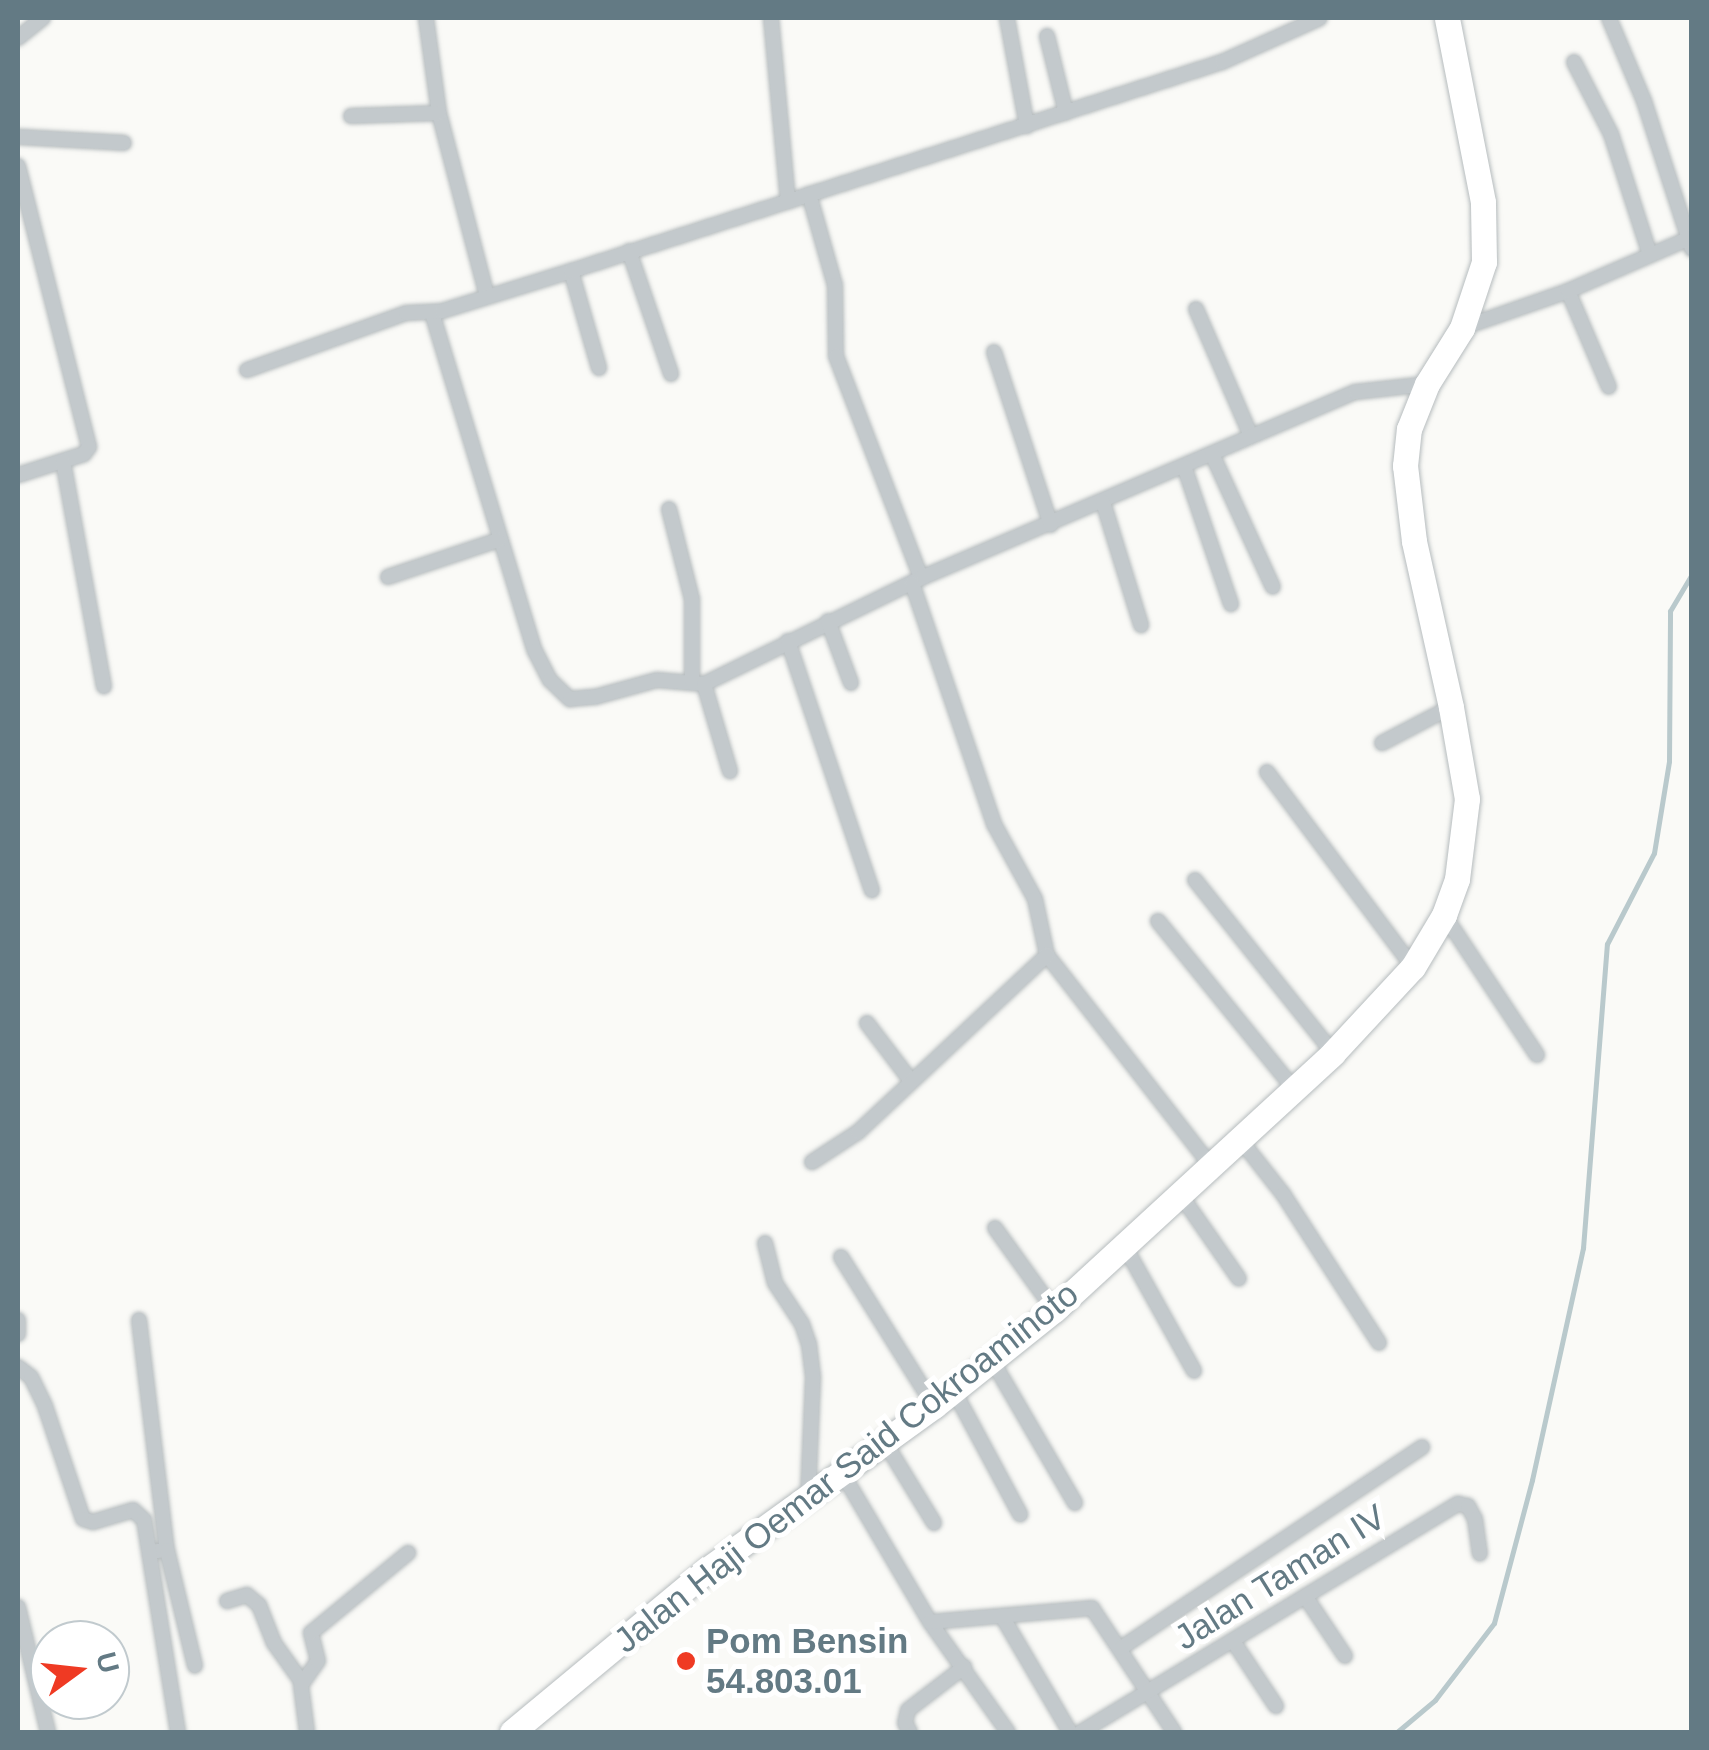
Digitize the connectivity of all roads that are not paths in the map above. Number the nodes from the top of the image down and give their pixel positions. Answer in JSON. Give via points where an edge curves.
{"nodes":[{"id":1,"x":44,"y":18,"type":"edge"},
{"id":2,"x":428,"y":18,"type":"edge"},
{"id":3,"x":770,"y":18,"type":"edge"},
{"id":4,"x":1007,"y":18,"type":"edge"},
{"id":5,"x":1320,"y":18,"type":"edge"},
{"id":6,"x":1447,"y":18,"type":"edge"},
{"id":7,"x":1609,"y":18,"type":"edge"},
{"id":8,"x":1047,"y":36,"type":"dead end"},
{"id":9,"x":18,"y":38,"type":"edge"},
{"id":10,"x":1574,"y":62,"type":"dead end"},
{"id":11,"x":440,"y":113,"type":"junction"},
{"id":12,"x":1066,"y":113,"type":"junction"},
{"id":13,"x":351,"y":116,"type":"dead end"},
{"id":14,"x":1027,"y":126,"type":"junction"},
{"id":15,"x":18,"y":137,"type":"edge"},
{"id":16,"x":124,"y":143,"type":"dead end"},
{"id":17,"x":18,"y":166,"type":"edge"},
{"id":18,"x":809,"y":194,"type":"junction"},
{"id":19,"x":788,"y":201,"type":"junction"},
{"id":20,"x":1691,"y":242,"type":"edge"},
{"id":21,"x":629,"y":251,"type":"junction"},
{"id":22,"x":1650,"y":255,"type":"junction"},
{"id":23,"x":572,"y":271,"type":"junction"},
{"id":24,"x":1568,"y":291,"type":"junction"},
{"id":25,"x":487,"y":296,"type":"junction"},
{"id":26,"x":1196,"y":308,"type":"dead end"},
{"id":27,"x":432,"y":313,"type":"junction"},
{"id":28,"x":1462,"y":328,"type":"junction"},
{"id":29,"x":994,"y":352,"type":"dead end"},
{"id":30,"x":599,"y":368,"type":"dead end"},
{"id":31,"x":247,"y":370,"type":"dead end"},
{"id":32,"x":671,"y":374,"type":"dead end"},
{"id":33,"x":1427,"y":384,"type":"junction"},
{"id":34,"x":1609,"y":387,"type":"dead end"},
{"id":35,"x":1251,"y":436,"type":"junction"},
{"id":36,"x":1212,"y":454,"type":"junction"},
{"id":37,"x":64,"y":461,"type":"junction"},
{"id":38,"x":1184,"y":466,"type":"junction"},
{"id":39,"x":18,"y":475,"type":"edge"},
{"id":40,"x":1103,"y":502,"type":"junction"},
{"id":41,"x":669,"y":509,"type":"dead end"},
{"id":42,"x":1051,"y":524,"type":"junction"},
{"id":43,"x":498,"y":540,"type":"junction"},
{"id":44,"x":388,"y":576,"type":"dead end"},
{"id":45,"x":916,"y":580,"type":"junction"},
{"id":46,"x":1273,"y":587,"type":"dead end"},
{"id":47,"x":1232,"y":604,"type":"dead end"},
{"id":48,"x":828,"y":621,"type":"junction"},
{"id":49,"x":1141,"y":624,"type":"dead end"},
{"id":50,"x":788,"y":641,"type":"junction"},
{"id":51,"x":698,"y":682,"type":"junction"},
{"id":52,"x":851,"y":683,"type":"dead end"},
{"id":53,"x":104,"y":686,"type":"dead end"},
{"id":54,"x":1452,"y":707,"type":"junction"},
{"id":55,"x":1382,"y":743,"type":"dead end"},
{"id":56,"x":730,"y":771,"type":"dead end"},
{"id":57,"x":1267,"y":772,"type":"dead end"},
{"id":58,"x":1195,"y":880,"type":"dead end"},
{"id":59,"x":872,"y":890,"type":"dead end"},
{"id":60,"x":1444,"y":915,"type":"junction"},
{"id":61,"x":1158,"y":921,"type":"dead end"},
{"id":62,"x":1047,"y":955,"type":"junction"},
{"id":63,"x":1413,"y":967,"type":"junction"},
{"id":64,"x":868,"y":1023,"type":"dead end"},
{"id":65,"x":1333,"y":1053,"type":"junction"},
{"id":66,"x":1537,"y":1055,"type":"dead end"},
{"id":67,"x":912,"y":1081,"type":"junction"},
{"id":68,"x":1293,"y":1088,"type":"junction"},
{"id":69,"x":1239,"y":1138,"type":"junction"},
{"id":70,"x":812,"y":1162,"type":"dead end"},
{"id":71,"x":1211,"y":1166,"type":"junction"},
{"id":72,"x":1180,"y":1194,"type":"junction"},
{"id":73,"x":995,"y":1228,"type":"dead end"},
{"id":74,"x":765,"y":1243,"type":"dead end"},
{"id":75,"x":1124,"y":1245,"type":"junction"},
{"id":76,"x":842,"y":1257,"type":"dead end"},
{"id":77,"x":1239,"y":1279,"type":"dead end"},
{"id":78,"x":1054,"y":1310,"type":"junction"},
{"id":79,"x":18,"y":1320,"type":"edge"},
{"id":80,"x":138,"y":1320,"type":"dead end"},
{"id":81,"x":18,"y":1334,"type":"edge"},
{"id":82,"x":1379,"y":1343,"type":"dead end"},
{"id":83,"x":992,"y":1362,"type":"junction"},
{"id":84,"x":18,"y":1366,"type":"edge"},
{"id":85,"x":1194,"y":1371,"type":"dead end"},
{"id":86,"x":944,"y":1398,"type":"junction"},
{"id":87,"x":884,"y":1441,"type":"junction"},
{"id":88,"x":1422,"y":1447,"type":"dead end"},
{"id":89,"x":840,"y":1471,"type":"junction"},
{"id":90,"x":808,"y":1494,"type":"junction"},
{"id":91,"x":1075,"y":1503,"type":"dead end"},
{"id":92,"x":1020,"y":1514,"type":"dead end"},
{"id":93,"x":934,"y":1523,"type":"dead end"},
{"id":94,"x":167,"y":1550,"type":"junction"},
{"id":95,"x":150,"y":1552,"type":"junction"},
{"id":96,"x":408,"y":1552,"type":"dead end"},
{"id":97,"x":1480,"y":1554,"type":"dead end"},
{"id":98,"x":1305,"y":1596,"type":"junction"},
{"id":99,"x":228,"y":1601,"type":"dead end"},
{"id":100,"x":18,"y":1606,"type":"edge"},
{"id":101,"x":1003,"y":1618,"type":"junction"},
{"id":102,"x":930,"y":1622,"type":"junction"},
{"id":103,"x":1233,"y":1641,"type":"junction"},
{"id":104,"x":1122,"y":1648,"type":"junction"},
{"id":105,"x":1345,"y":1656,"type":"dead end"},
{"id":106,"x":195,"y":1666,"type":"dead end"},
{"id":107,"x":964,"y":1667,"type":"junction"},
{"id":108,"x":301,"y":1681,"type":"junction"},
{"id":109,"x":1150,"y":1693,"type":"junction"},
{"id":110,"x":1276,"y":1706,"type":"dead end"},
{"id":111,"x":48,"y":1732,"type":"edge"},
{"id":112,"x":178,"y":1732,"type":"edge"},
{"id":113,"x":307,"y":1732,"type":"edge"},
{"id":114,"x":512,"y":1732,"type":"edge"},
{"id":115,"x":910,"y":1732,"type":"edge"},
{"id":116,"x":1008,"y":1732,"type":"edge"},
{"id":117,"x":1070,"y":1732,"type":"edge"},
{"id":118,"x":1082,"y":1732,"type":"edge"},
{"id":119,"x":1174,"y":1732,"type":"edge"}],
"edges":[{"from":1,"to":9,"type":"street"},
{"from":2,"to":11,"type":"street"},
{"from":3,"to":19,"type":"street"},
{"from":4,"to":14,"type":"street"},
{"from":5,"to":12,"type":"street","via":[[1222,62]]},
{"from":6,"to":28,"type":"highway","name":"Jalan Haji Oemar Said Cokroaminoto","via":[[1485,239],[1479,285]]},
{"from":7,"to":20,"type":"street"},
{"from":8,"to":12,"type":"street"},
{"from":10,"to":22,"type":"street","via":[[1612,134]]},
{"from":11,"to":13,"type":"street"},
{"from":11,"to":25,"type":"street"},
{"from":12,"to":14,"type":"street"},
{"from":14,"to":18,"type":"street"},
{"from":15,"to":16,"type":"street"},
{"from":17,"to":37,"type":"street","via":[[88,441],[84,454]]},
{"from":18,"to":19,"type":"street"},
{"from":18,"to":45,"type":"street","via":[[835,284],[836,356]]},
{"from":19,"to":21,"type":"street"},
{"from":20,"to":22,"type":"street"},
{"from":21,"to":23,"type":"street"},
{"from":21,"to":32,"type":"street"},
{"from":22,"to":24,"type":"street"},
{"from":23,"to":25,"type":"street"},
{"from":23,"to":30,"type":"street"},
{"from":24,"to":28,"type":"street"},
{"from":24,"to":34,"type":"street"},
{"from":25,"to":27,"type":"street"},
{"from":26,"to":35,"type":"street"},
{"from":27,"to":31,"type":"street","via":[[406,313]]},
{"from":27,"to":43,"type":"street"},
{"from":28,"to":33,"type":"highway","name":"Jalan Haji Oemar Said Cokroaminoto"},
{"from":29,"to":42,"type":"street"},
{"from":33,"to":35,"type":"street","via":[[1356,392]]},
{"from":33,"to":54,"type":"highway","name":"Jalan Haji Oemar Said Cokroaminoto","via":[[1410,429],[1408,504]]},
{"from":35,"to":36,"type":"street"},
{"from":36,"to":38,"type":"street"},
{"from":36,"to":46,"type":"street"},
{"from":37,"to":39,"type":"street"},
{"from":37,"to":53,"type":"street"},
{"from":38,"to":40,"type":"street"},
{"from":38,"to":47,"type":"street"},
{"from":40,"to":42,"type":"street"},
{"from":40,"to":49,"type":"street"},
{"from":41,"to":51,"type":"street","via":[[692,599]]},
{"from":42,"to":45,"type":"street"},
{"from":43,"to":44,"type":"street"},
{"from":43,"to":51,"type":"street","via":[[535,651],[560,693],[580,699],[657,680]]},
{"from":45,"to":48,"type":"street"},
{"from":45,"to":62,"type":"street","via":[[994,824],[1035,899]]},
{"from":48,"to":50,"type":"street"},
{"from":48,"to":52,"type":"street"},
{"from":50,"to":51,"type":"street"},
{"from":50,"to":59,"type":"street"},
{"from":51,"to":56,"type":"street"},
{"from":54,"to":55,"type":"street"},
{"from":54,"to":60,"type":"highway","name":"Jalan Haji Oemar Said Cokroaminoto","via":[[1466,822],[1458,879]]},
{"from":57,"to":63,"type":"street"},
{"from":58,"to":65,"type":"street"},
{"from":60,"to":63,"type":"highway","name":"Jalan Haji Oemar Said Cokroaminoto"},
{"from":60,"to":66,"type":"street"},
{"from":61,"to":68,"type":"street"},
{"from":62,"to":67,"type":"street"},
{"from":62,"to":71,"type":"street"},
{"from":63,"to":65,"type":"highway","name":"Jalan Haji Oemar Said Cokroaminoto"},
{"from":64,"to":67,"type":"street"},
{"from":65,"to":68,"type":"highway","name":"Jalan Haji Oemar Said Cokroaminoto"},
{"from":67,"to":70,"type":"street","via":[[858,1132]]},
{"from":68,"to":69,"type":"highway","name":"Jalan Haji Oemar Said Cokroaminoto"},
{"from":69,"to":71,"type":"highway","name":"Jalan Haji Oemar Said Cokroaminoto"},
{"from":69,"to":82,"type":"street","via":[[1284,1194]]},
{"from":71,"to":72,"type":"highway","name":"Jalan Haji Oemar Said Cokroaminoto"},
{"from":72,"to":75,"type":"highway","name":"Jalan Haji Oemar Said Cokroaminoto"},
{"from":72,"to":77,"type":"street"},
{"from":73,"to":78,"type":"street"},
{"from":74,"to":90,"type":"street","via":[[774,1282],[809,1344]]},
{"from":75,"to":78,"type":"highway","name":"Jalan Haji Oemar Said Cokroaminoto"},
{"from":75,"to":85,"type":"street"},
{"from":76,"to":86,"type":"street"},
{"from":78,"to":83,"type":"highway","name":"Jalan Haji Oemar Said Cokroaminoto"},
{"from":79,"to":81,"type":"street"},
{"from":80,"to":94,"type":"street"},
{"from":83,"to":86,"type":"highway","name":"Jalan Haji Oemar Said Cokroaminoto"},
{"from":83,"to":91,"type":"street"},
{"from":84,"to":95,"type":"street","via":[[45,1406],[83,1520],[140,1513]]},
{"from":86,"to":87,"type":"highway","name":"Jalan Haji Oemar Said Cokroaminoto"},
{"from":86,"to":92,"type":"street"},
{"from":87,"to":89,"type":"highway","name":"Jalan Haji Oemar Said Cokroaminoto"},
{"from":87,"to":93,"type":"street"},
{"from":88,"to":104,"type":"street"},
{"from":89,"to":90,"type":"highway","name":"Jalan Haji Oemar Said Cokroaminoto"},
{"from":89,"to":102,"type":"street"},
{"from":90,"to":114,"type":"highway","name":"Jalan Haji Oemar Said Cokroaminoto"},
{"from":94,"to":95,"type":"street"},
{"from":94,"to":106,"type":"street"},
{"from":95,"to":112,"type":"street"},
{"from":96,"to":108,"type":"street","via":[[311,1633],[318,1661]]},
{"from":97,"to":98,"type":"street","name":"Jalan Taman IV","via":[[1475,1519],[1468,1506],[1458,1504]]},
{"from":98,"to":103,"type":"street","name":"Jalan Taman IV"},
{"from":98,"to":105,"type":"street"},
{"from":99,"to":108,"type":"street","via":[[247,1595],[260,1605],[274,1643]]},
{"from":100,"to":111,"type":"street"},
{"from":101,"to":102,"type":"street"},
{"from":101,"to":104,"type":"street","via":[[1092,1608]]},
{"from":101,"to":117,"type":"street"},
{"from":102,"to":107,"type":"street"},
{"from":103,"to":109,"type":"street","name":"Jalan Taman IV"},
{"from":103,"to":110,"type":"street"},
{"from":104,"to":109,"type":"street"},
{"from":107,"to":115,"type":"street","via":[[908,1710]]},
{"from":107,"to":116,"type":"street"},
{"from":108,"to":113,"type":"street"},
{"from":109,"to":118,"type":"street","name":"Jalan Taman IV"},
{"from":109,"to":119,"type":"street"}]}
